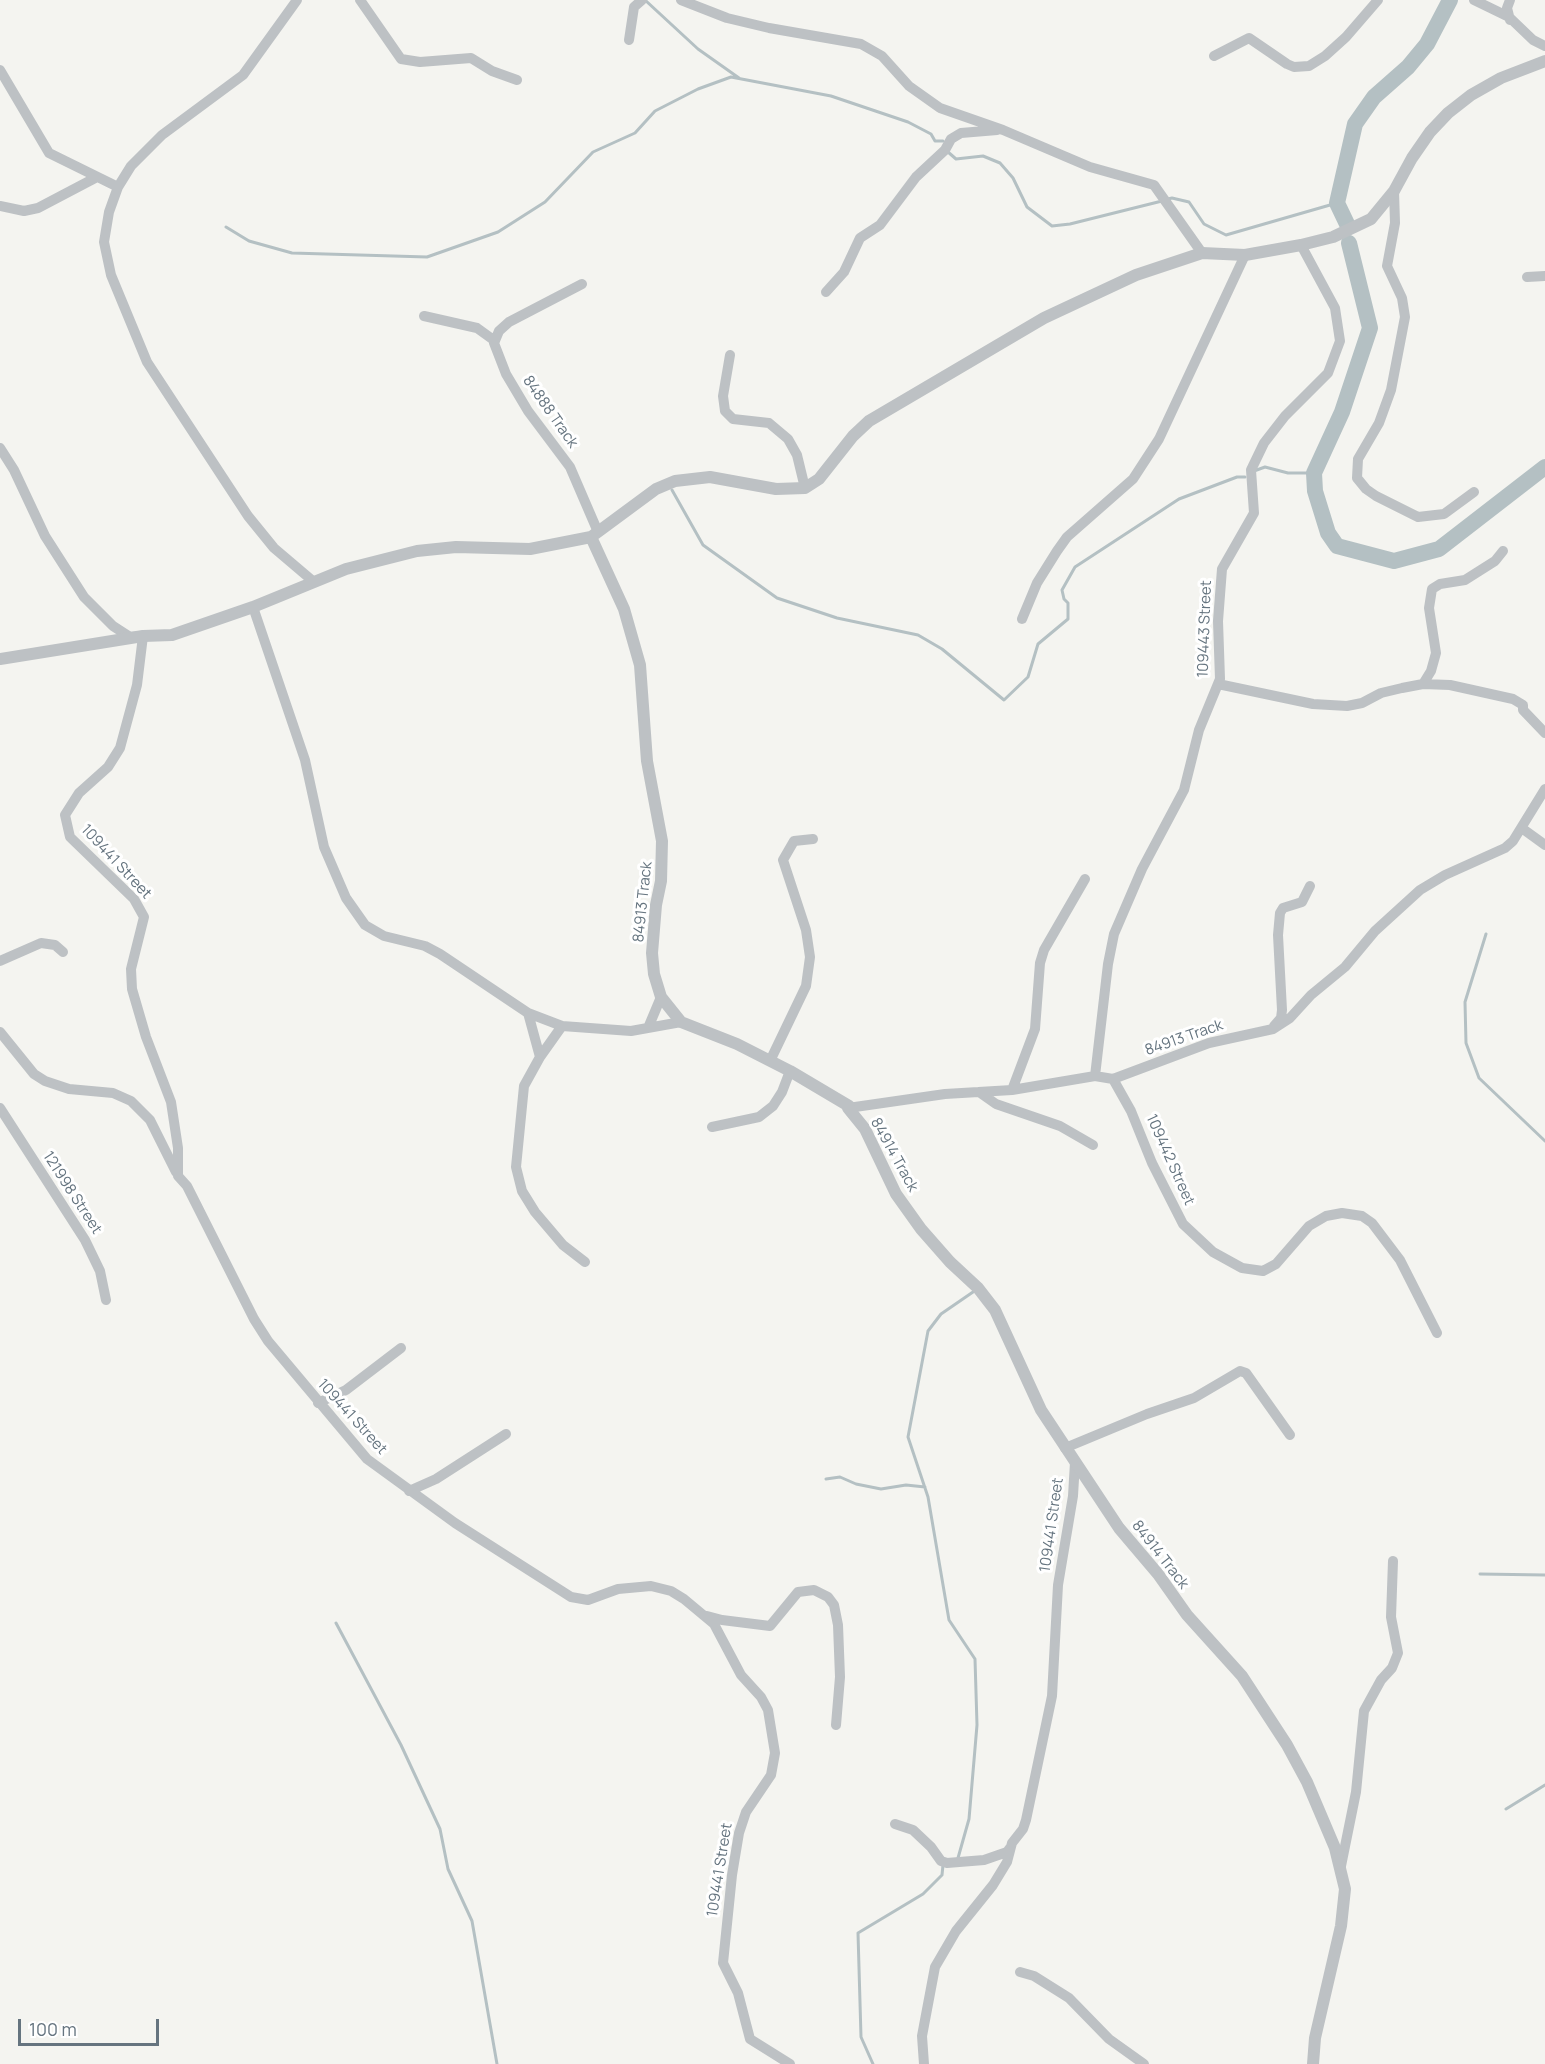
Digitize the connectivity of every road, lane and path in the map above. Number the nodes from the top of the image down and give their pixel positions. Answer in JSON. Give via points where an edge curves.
{"nodes":[{"id":1,"x":297,"y":0,"type":"edge"},
{"id":2,"x":360,"y":0,"type":"edge"},
{"id":3,"x":642,"y":0,"type":"edge"},
{"id":4,"x":681,"y":0,"type":"edge"},
{"id":5,"x":1378,"y":0,"type":"edge"},
{"id":6,"x":1474,"y":0,"type":"edge"},
{"id":7,"x":1510,"y":0,"type":"edge"},
{"id":8,"x":1511,"y":22,"type":"junction"},
{"id":9,"x":629,"y":40,"type":"dead end"},
{"id":10,"x":1545,"y":45,"type":"edge"},
{"id":11,"x":1214,"y":56,"type":"dead end"},
{"id":12,"x":1545,"y":61,"type":"edge"},
{"id":13,"x":0,"y":70,"type":"edge"},
{"id":14,"x":518,"y":80,"type":"dead end"},
{"id":15,"x":1003,"y":130,"type":"junction"},
{"id":16,"x":97,"y":177,"type":"junction"},
{"id":17,"x":118,"y":187,"type":"junction"},
{"id":18,"x":1394,"y":191,"type":"junction"},
{"id":19,"x":0,"y":206,"type":"edge"},
{"id":20,"x":1301,"y":245,"type":"junction"},
{"id":21,"x":1202,"y":252,"type":"junction"},
{"id":22,"x":1245,"y":255,"type":"junction"},
{"id":23,"x":1545,"y":276,"type":"edge"},
{"id":24,"x":1527,"y":277,"type":"dead end"},
{"id":25,"x":582,"y":284,"type":"dead end"},
{"id":26,"x":826,"y":292,"type":"dead end"},
{"id":27,"x":424,"y":316,"type":"dead end"},
{"id":28,"x":495,"y":340,"type":"junction"},
{"id":29,"x":730,"y":355,"type":"dead end"},
{"id":30,"x":0,"y":448,"type":"edge"},
{"id":31,"x":804,"y":488,"type":"junction"},
{"id":32,"x":1474,"y":492,"type":"dead end"},
{"id":33,"x":595,"y":535,"type":"junction"},
{"id":34,"x":1503,"y":551,"type":"dead end"},
{"id":35,"x":314,"y":582,"type":"junction"},
{"id":36,"x":253,"y":607,"type":"junction"},
{"id":37,"x":1022,"y":619,"type":"dead end"},
{"id":38,"x":143,"y":636,"type":"junction"},
{"id":39,"x":0,"y":659,"type":"edge"},
{"id":40,"x":1218,"y":684,"type":"junction"},
{"id":41,"x":1423,"y":684,"type":"junction"},
{"id":42,"x":1545,"y":733,"type":"edge"},
{"id":43,"x":1545,"y":789,"type":"edge"},
{"id":44,"x":1522,"y":829,"type":"junction"},
{"id":45,"x":813,"y":839,"type":"dead end"},
{"id":46,"x":1545,"y":845,"type":"edge"},
{"id":47,"x":1085,"y":879,"type":"dead end"},
{"id":48,"x":1310,"y":886,"type":"dead end"},
{"id":49,"x":63,"y":952,"type":"dead end"},
{"id":50,"x":0,"y":961,"type":"edge"},
{"id":51,"x":661,"y":997,"type":"junction"},
{"id":52,"x":528,"y":1013,"type":"junction"},
{"id":53,"x":681,"y":1022,"type":"junction"},
{"id":54,"x":562,"y":1026,"type":"junction"},
{"id":55,"x":648,"y":1028,"type":"junction"},
{"id":56,"x":1263,"y":1031,"type":"junction"},
{"id":57,"x":0,"y":1032,"type":"edge"},
{"id":58,"x":540,"y":1057,"type":"junction"},
{"id":59,"x":770,"y":1061,"type":"junction"},
{"id":60,"x":790,"y":1071,"type":"junction"},
{"id":61,"x":1095,"y":1076,"type":"junction"},
{"id":62,"x":1113,"y":1079,"type":"junction"},
{"id":63,"x":1012,"y":1090,"type":"junction"},
{"id":64,"x":979,"y":1092,"type":"junction"},
{"id":65,"x":844,"y":1104,"type":"junction"},
{"id":66,"x":0,"y":1108,"type":"edge"},
{"id":67,"x":712,"y":1127,"type":"dead end"},
{"id":68,"x":1093,"y":1145,"type":"dead end"},
{"id":69,"x":178,"y":1176,"type":"junction"},
{"id":70,"x":585,"y":1262,"type":"dead end"},
{"id":71,"x":106,"y":1300,"type":"dead end"},
{"id":72,"x":1437,"y":1333,"type":"dead end"},
{"id":73,"x":401,"y":1348,"type":"dead end"},
{"id":74,"x":318,"y":1402,"type":"junction"},
{"id":75,"x":506,"y":1434,"type":"dead end"},
{"id":76,"x":1290,"y":1435,"type":"dead end"},
{"id":77,"x":1065,"y":1448,"type":"junction"},
{"id":78,"x":1075,"y":1462,"type":"junction"},
{"id":79,"x":409,"y":1491,"type":"junction"},
{"id":80,"x":1393,"y":1561,"type":"dead end"},
{"id":81,"x":706,"y":1616,"type":"junction"},
{"id":82,"x":836,"y":1725,"type":"dead end"},
{"id":83,"x":895,"y":1824,"type":"dead end"},
{"id":84,"x":1012,"y":1843,"type":"junction"},
{"id":85,"x":1341,"y":1866,"type":"junction"},
{"id":86,"x":1020,"y":1972,"type":"dead end"},
{"id":87,"x":790,"y":2064,"type":"edge"},
{"id":88,"x":924,"y":2064,"type":"edge"},
{"id":89,"x":1144,"y":2064,"type":"edge"},
{"id":90,"x":1313,"y":2064,"type":"edge"}],
"edges":[{"from":1,"to":17,"type":"street","via":[[243,75],[146,148]]},
{"from":2,"to":14,"type":"street","via":[[401,59],[420,62],[471,58]]},
{"from":3,"to":9,"type":"street","via":[[634,7]]},
{"from":4,"to":15,"type":"street","via":[[727,18],[861,44],[882,56],[927,101]]},
{"from":5,"to":11,"type":"street","via":[[1346,37],[1309,66],[1287,64],[1249,38]]},
{"from":6,"to":8,"type":"street","via":[[1509,17]]},
{"from":7,"to":8,"type":"street","via":[[1507,8]]},
{"from":8,"to":10,"type":"street"},
{"from":12,"to":18,"type":"street","via":[[1501,78],[1448,113],[1430,132]]},
{"from":13,"to":16,"type":"street","via":[[50,153]]},
{"from":15,"to":21,"type":"street","via":[[1090,167],[1154,185]]},
{"from":15,"to":26,"type":"street","via":[[961,133],[951,139],[880,225],[860,238],[844,272]]},
{"from":16,"to":17,"type":"street"},
{"from":16,"to":19,"type":"street","via":[[38,208],[24,211]]},
{"from":17,"to":35,"type":"street","via":[[106,225],[106,255],[147,362],[248,516],[274,548]]},
{"from":18,"to":20,"type":"street","via":[[1371,219],[1333,237]]},
{"from":18,"to":32,"type":"street","via":[[1395,223],[1388,266],[1402,298],[1404,317],[1391,390],[1358,459],[1357,478],[1376,496],[1418,518],[1444,514]]},
{"from":20,"to":22,"type":"street"},
{"from":20,"to":40,"type":"street","name":"109443 Street","via":[[1335,308],[1340,341],[1328,373],[1285,416],[1254,461],[1250,476],[1254,513],[1222,569]]},
{"from":21,"to":22,"type":"street"},
{"from":21,"to":31,"type":"street","via":[[1136,274],[1044,318],[921,388],[869,421],[819,479]]},
{"from":22,"to":37,"type":"street","via":[[1160,439],[1133,479],[1067,537],[1037,583]]},
{"from":23,"to":24,"type":"street"},
{"from":25,"to":28,"type":"street","via":[[509,322]]},
{"from":27,"to":28,"type":"street","via":[[477,328]]},
{"from":28,"to":33,"type":"street","name":"84888 Track","via":[[506,374],[536,423],[570,467]]},
{"from":29,"to":31,"type":"street","via":[[723,396],[725,411],[733,419],[769,423],[788,439],[797,455]]},
{"from":30,"to":38,"type":"street","via":[[45,536],[84,597],[113,626],[130,637]]},
{"from":31,"to":33,"type":"street","via":[[776,489],[710,477],[675,481],[656,489]]},
{"from":33,"to":35,"type":"street","via":[[530,549],[456,547],[417,551]]},
{"from":33,"to":51,"type":"street","name":"84913 Track","via":[[624,609],[640,665],[645,750],[662,850],[652,952]]},
{"from":34,"to":41,"type":"street","via":[[1495,561],[1465,580],[1432,589],[1429,608],[1436,653]]},
{"from":35,"to":36,"type":"street"},
{"from":36,"to":38,"type":"street","via":[[172,635]]},
{"from":36,"to":52,"type":"street","via":[[306,760],[324,847],[335,877],[356,914],[372,930],[440,954]]},
{"from":38,"to":39,"type":"street"},
{"from":38,"to":69,"type":"street","name":"109441 Street","via":[[137,685],[120,748],[108,767],[69,805],[65,815],[70,837],[134,899],[144,917],[131,969],[132,989],[171,1102]]},
{"from":40,"to":41,"type":"street","via":[[1313,704],[1347,705],[1362,704],[1381,693]]},
{"from":40,"to":61,"type":"street","name":"109443 Street","via":[[1199,730],[1184,790],[1142,869],[1114,934]]},
{"from":41,"to":42,"type":"street","via":[[1450,685],[1513,699],[1523,705],[1523,710]]},
{"from":43,"to":44,"type":"street","name":"84913 Track"},
{"from":44,"to":46,"type":"street"},
{"from":44,"to":56,"type":"street","name":"84913 Track","via":[[1505,848],[1445,874],[1420,890],[1290,1018]]},
{"from":45,"to":59,"type":"street","via":[[794,841],[783,860],[806,930],[810,957],[806,986]]},
{"from":47,"to":63,"type":"street","via":[[1044,950],[1035,1029]]},
{"from":48,"to":56,"type":"street","via":[[1302,902],[1283,908],[1280,913],[1282,1010],[1277,1025]]},
{"from":49,"to":50,"type":"street","via":[[55,945],[41,943]]},
{"from":51,"to":53,"type":"street","name":"84913 Track"},
{"from":51,"to":55,"type":"street"},
{"from":52,"to":54,"type":"street"},
{"from":52,"to":58,"type":"street"},
{"from":53,"to":55,"type":"street"},
{"from":53,"to":59,"type":"street","name":"84913 Track"},
{"from":54,"to":55,"type":"street","via":[[622,1031]]},
{"from":54,"to":58,"type":"street"},
{"from":56,"to":62,"type":"street","name":"84913 Track","via":[[1209,1043]]},
{"from":57,"to":69,"type":"street","via":[[34,1074],[45,1081],[69,1089],[113,1093],[131,1101],[150,1120]]},
{"from":58,"to":70,"type":"street","via":[[527,1078],[523,1095],[518,1176],[522,1191],[546,1226]]},
{"from":59,"to":60,"type":"street","name":"84913 Track"},
{"from":60,"to":65,"type":"street","name":"84913 Track"},
{"from":60,"to":67,"type":"street","via":[[773,1106],[759,1117]]},
{"from":61,"to":62,"type":"street"},
{"from":61,"to":63,"type":"street"},
{"from":62,"to":72,"type":"street","name":"109442 Street","via":[[1183,1224],[1213,1252],[1242,1268],[1263,1271],[1276,1264],[1309,1226],[1326,1216],[1362,1216],[1400,1260]]},
{"from":63,"to":64,"type":"street"},
{"from":64,"to":65,"type":"street"},
{"from":64,"to":68,"type":"street","via":[[996,1104],[1060,1126]]},
{"from":65,"to":77,"type":"street","name":"84914 Track","via":[[865,1129],[896,1194],[921,1229],[995,1310],[1041,1410]]},
{"from":66,"to":71,"type":"street","name":"121998 Street","via":[[85,1240],[100,1271]]},
{"from":69,"to":74,"type":"street","name":"109441 Street","via":[[187,1186],[254,1319]]},
{"from":73,"to":74,"type":"street","via":[[345,1390]]},
{"from":74,"to":79,"type":"street","name":"109441 Street","via":[[367,1458]]},
{"from":75,"to":79,"type":"street","via":[[436,1479]]},
{"from":76,"to":77,"type":"street","via":[[1246,1372],[1240,1371],[1194,1398]]},
{"from":77,"to":78,"type":"street","name":"84914 Track"},
{"from":78,"to":84,"type":"street","name":"109441 Street","via":[[1059,1578],[1052,1696],[1023,1829]]},
{"from":78,"to":85,"type":"street","name":"84914 Track","via":[[1119,1528],[1187,1615],[1242,1676],[1307,1782]]},
{"from":79,"to":81,"type":"street","name":"109441 Street","via":[[571,1597],[588,1600],[618,1589],[651,1586],[671,1591]]},
{"from":80,"to":85,"type":"street","via":[[1391,1617],[1398,1653],[1365,1712],[1356,1792]]},
{"from":81,"to":82,"type":"street","via":[[770,1626],[798,1592],[814,1590],[828,1597],[838,1625],[840,1677]]},
{"from":81,"to":87,"type":"street","name":"109441 Street","via":[[741,1675],[768,1710],[775,1753],[771,1775],[741,1826],[723,1963],[738,1993],[750,2039]]},
{"from":83,"to":84,"type":"street","via":[[913,1830],[941,1861],[953,1864],[997,1857],[1007,1852]]},
{"from":84,"to":88,"type":"street","name":"109441 Street","via":[[1007,1862],[956,1931],[935,1967],[922,2036]]},
{"from":85,"to":90,"type":"street","name":"84914 Track","via":[[1344,1903]]},
{"from":86,"to":89,"type":"street","via":[[1034,1976],[1069,1998],[1109,2039]]}]}
